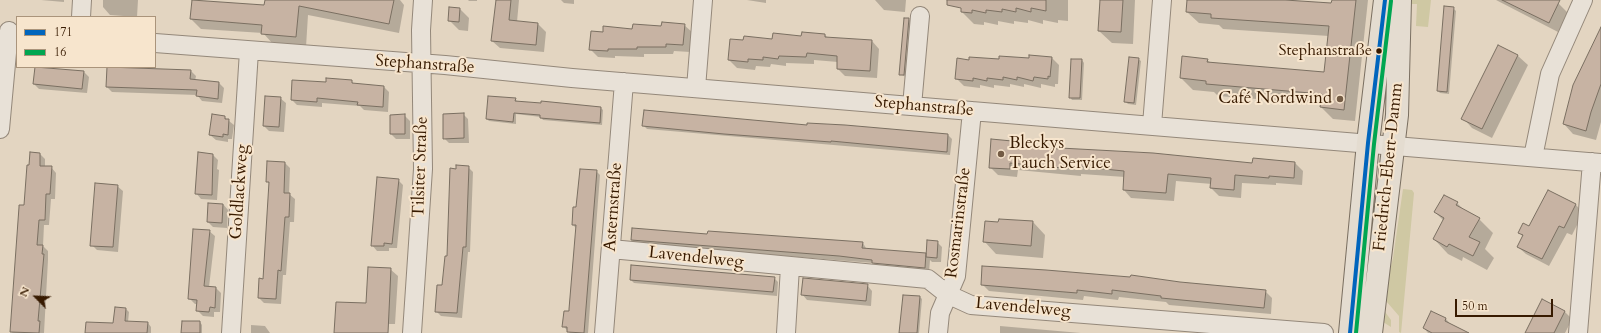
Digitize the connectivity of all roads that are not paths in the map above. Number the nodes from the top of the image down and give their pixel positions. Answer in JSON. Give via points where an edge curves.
{"nodes":[{"id":1,"x":82,"y":0,"type":"edge"},
{"id":2,"x":423,"y":0,"type":"edge"},
{"id":3,"x":703,"y":0,"type":"edge"},
{"id":4,"x":1162,"y":0,"type":"edge"},
{"id":5,"x":1385,"y":0,"type":"edge"},
{"id":6,"x":1400,"y":0,"type":"edge"},
{"id":7,"x":1583,"y":0,"type":"edge"},
{"id":8,"x":81,"y":16,"type":"edge"},
{"id":9,"x":920,"y":16,"type":"dead end"},
{"id":10,"x":9,"y":31,"type":"edge"},
{"id":11,"x":156,"y":43,"type":"edge"},
{"id":12,"x":249,"y":51,"type":"junction"},
{"id":13,"x":422,"y":64,"type":"junction"},
{"id":14,"x":624,"y":82,"type":"junction"},
{"id":15,"x":696,"y":88,"type":"junction"},
{"id":16,"x":912,"y":106,"type":"junction"},
{"id":17,"x":972,"y":111,"type":"junction"},
{"id":18,"x":1152,"y":125,"type":"junction"},
{"id":19,"x":0,"y":129,"type":"edge"},
{"id":20,"x":1368,"y":143,"type":"junction"},
{"id":21,"x":1394,"y":146,"type":"junction"},
{"id":22,"x":1533,"y":157,"type":"junction"},
{"id":23,"x":1597,"y":162,"type":"edge"},
{"id":24,"x":611,"y":250,"type":"junction"},
{"id":25,"x":790,"y":267,"type":"junction"},
{"id":26,"x":947,"y":294,"type":"junction"},
{"id":27,"x":231,"y":333,"type":"edge"},
{"id":28,"x":412,"y":333,"type":"edge"},
{"id":29,"x":604,"y":333,"type":"edge"},
{"id":30,"x":786,"y":333,"type":"edge"},
{"id":31,"x":938,"y":333,"type":"edge"},
{"id":32,"x":1324,"y":333,"type":"edge"},
{"id":33,"x":1350,"y":333,"type":"edge"},
{"id":34,"x":1371,"y":333,"type":"edge"},
{"id":35,"x":1578,"y":333,"type":"edge"}],
"edges":[{"from":1,"to":8,"type":"street"},
{"from":2,"to":13,"type":"street","name":"Tilsiter Straße"},
{"from":3,"to":15,"type":"street"},
{"from":4,"to":18,"type":"street"},
{"from":5,"to":20,"type":"main road","name":"Friedrich-Ebert-Damm"},
{"from":6,"to":21,"type":"main road","name":"Friedrich-Ebert-Damm"},
{"from":7,"to":22,"type":"street","via":[[1550,74]]},
{"from":9,"to":16,"type":"street"},
{"from":10,"to":19,"type":"street"},
{"from":11,"to":12,"type":"street","name":"Stephanstraße"},
{"from":12,"to":13,"type":"street","name":"Stephanstraße"},
{"from":12,"to":27,"type":"street","name":"Goldlackweg"},
{"from":13,"to":14,"type":"street","name":"Stephanstraße"},
{"from":13,"to":28,"type":"street","name":"Tilsiter Straße","via":[[424,169]]},
{"from":14,"to":15,"type":"street","name":"Stephanstraße"},
{"from":14,"to":24,"type":"street","name":"Asternstraße"},
{"from":15,"to":16,"type":"street","name":"Stephanstraße"},
{"from":16,"to":17,"type":"street","name":"Stephanstraße"},
{"from":17,"to":18,"type":"street","name":"Stephanstraße"},
{"from":17,"to":26,"type":"street","name":"Rosmarinstraße","via":[[956,276]]},
{"from":18,"to":20,"type":"street","name":"Stephanstraße"},
{"from":20,"to":21,"type":"street","name":"Stephanstraße"},
{"from":20,"to":33,"type":"main road","name":"Friedrich-Ebert-Damm"},
{"from":21,"to":22,"type":"street","name":"Stephanstraße"},
{"from":21,"to":34,"type":"main road","name":"Friedrich-Ebert-Damm"},
{"from":22,"to":23,"type":"street","name":"Stephanstraße"},
{"from":23,"to":35,"type":"street"},
{"from":24,"to":25,"type":"street","name":"Lavendelweg"},
{"from":24,"to":29,"type":"street","name":"Asternstraße"},
{"from":25,"to":26,"type":"street","name":"Lavendelweg","via":[[928,279]]},
{"from":25,"to":30,"type":"street"},
{"from":26,"to":31,"type":"street","name":"Rosmarinstraße","via":[[940,313]]},
{"from":26,"to":32,"type":"street","name":"Lavendelweg","via":[[971,304]]}]}
